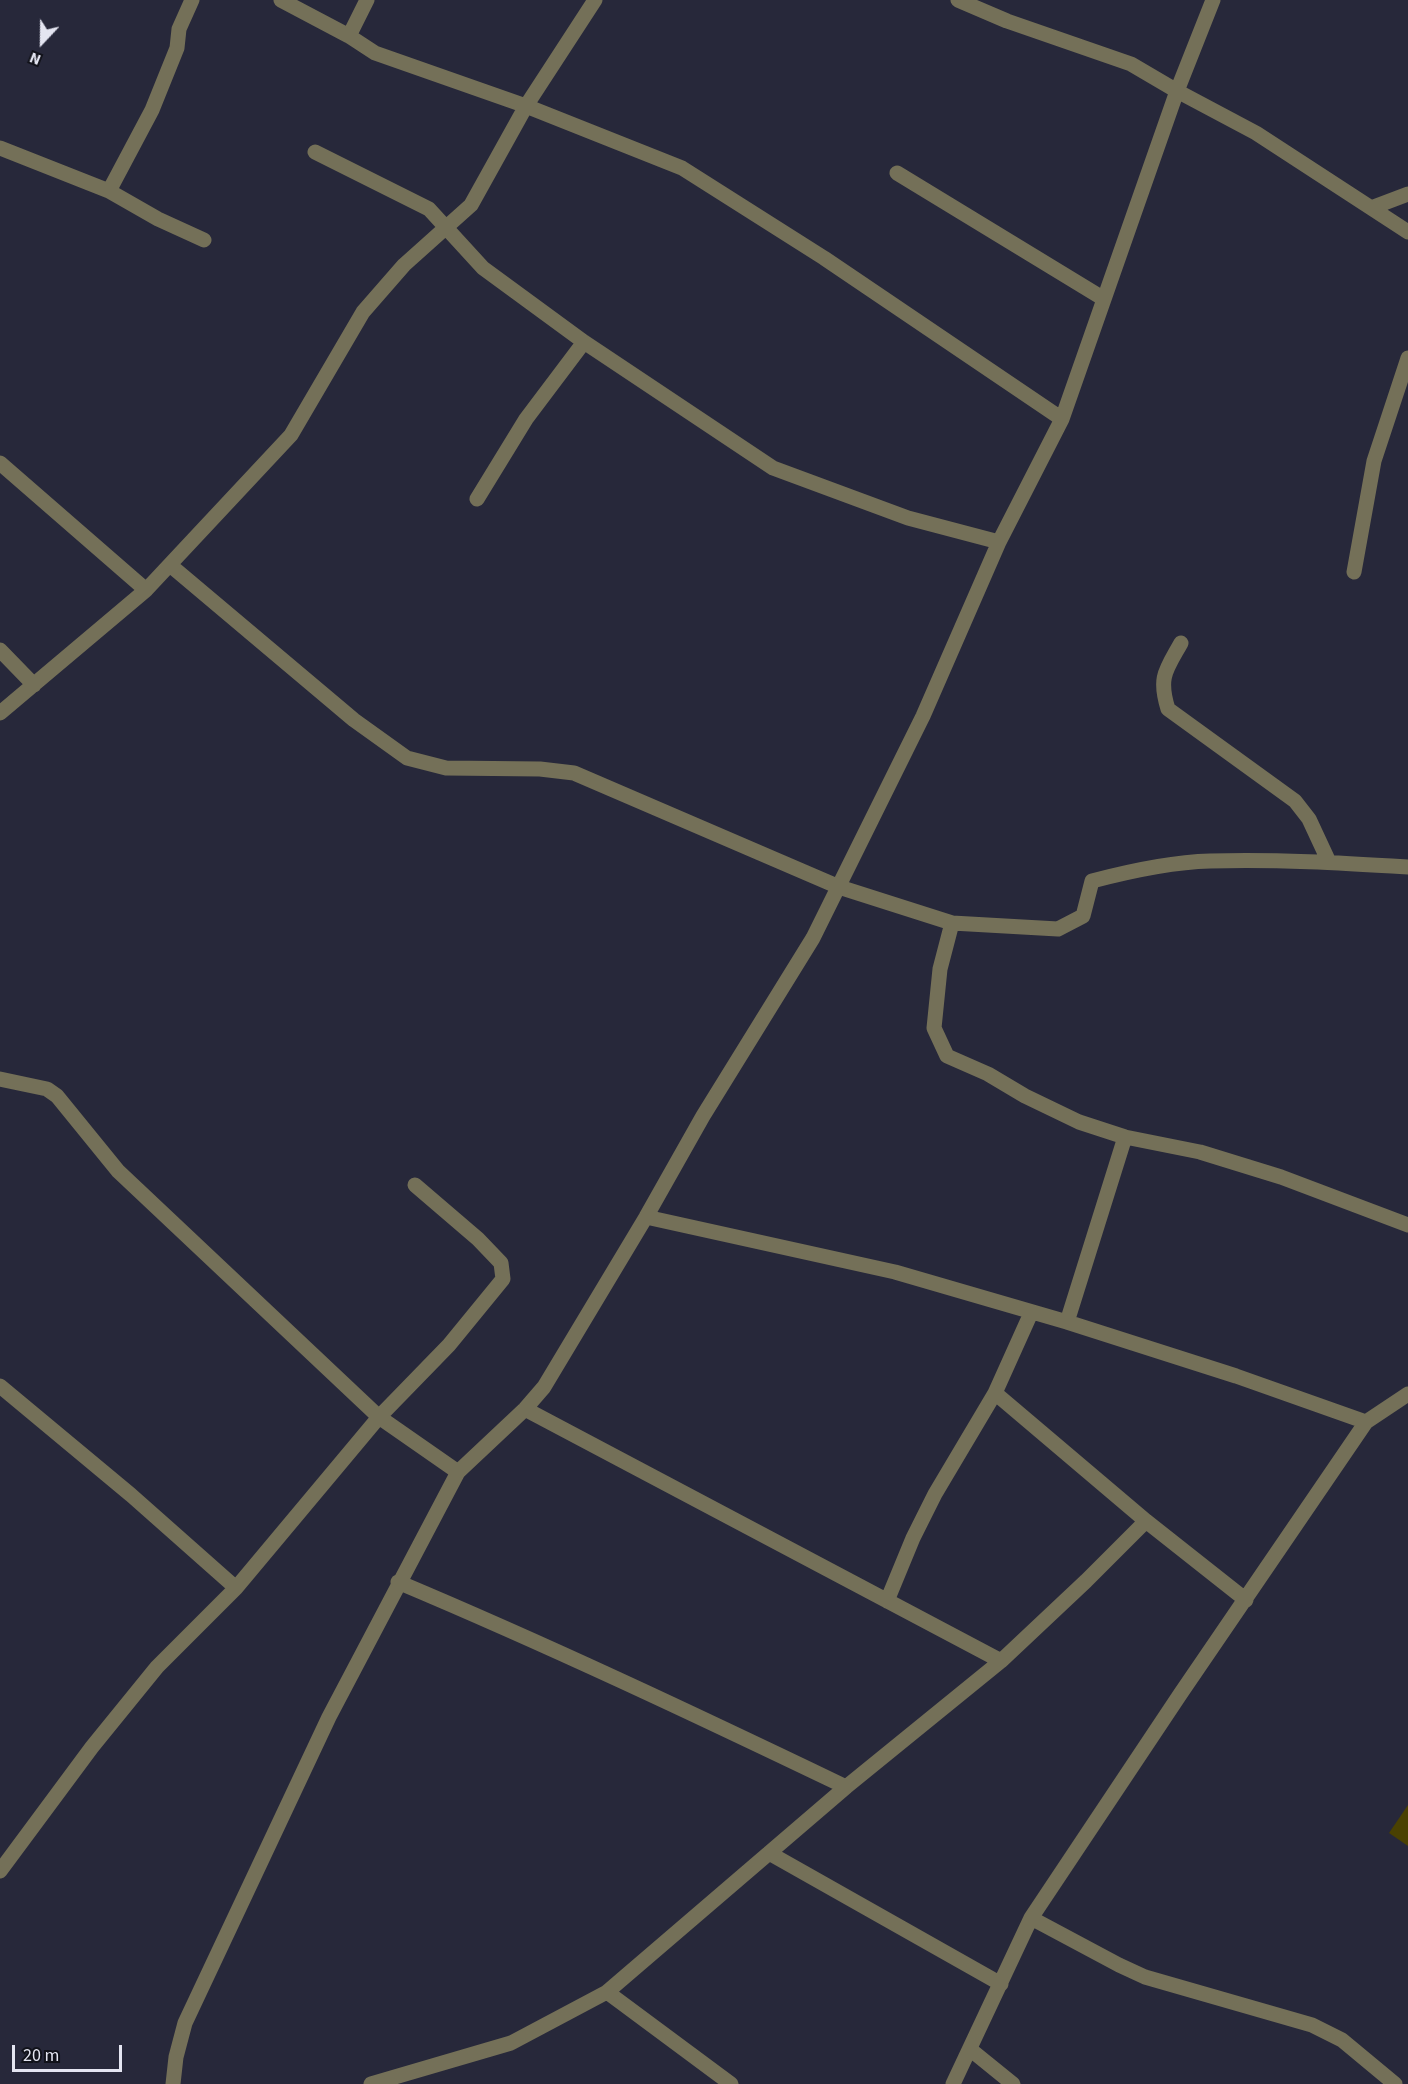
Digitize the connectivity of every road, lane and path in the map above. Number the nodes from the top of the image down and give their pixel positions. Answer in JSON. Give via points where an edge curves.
{"nodes":[{"id":1,"x":192,"y":0,"type":"edge"},
{"id":2,"x":281,"y":0,"type":"edge"},
{"id":3,"x":367,"y":0,"type":"edge"},
{"id":4,"x":595,"y":0,"type":"edge"},
{"id":5,"x":958,"y":0,"type":"edge"},
{"id":6,"x":1214,"y":0,"type":"edge"},
{"id":7,"x":349,"y":36,"type":"junction"},
{"id":8,"x":1177,"y":92,"type":"junction"},
{"id":9,"x":526,"y":106,"type":"junction"},
{"id":10,"x":0,"y":148,"type":"edge"},
{"id":11,"x":315,"y":152,"type":"dead end"},
{"id":12,"x":897,"y":173,"type":"dead end"},
{"id":13,"x":109,"y":191,"type":"junction"},
{"id":14,"x":1408,"y":194,"type":"edge"},
{"id":15,"x":1371,"y":208,"type":"junction"},
{"id":16,"x":446,"y":226,"type":"junction"},
{"id":17,"x":1408,"y":232,"type":"edge"},
{"id":18,"x":204,"y":240,"type":"dead end"},
{"id":19,"x":1104,"y":299,"type":"junction"},
{"id":20,"x":584,"y":342,"type":"junction"},
{"id":21,"x":1408,"y":358,"type":"edge"},
{"id":22,"x":1062,"y":419,"type":"junction"},
{"id":23,"x":0,"y":463,"type":"edge"},
{"id":24,"x":477,"y":499,"type":"dead end"},
{"id":25,"x":999,"y":542,"type":"junction"},
{"id":26,"x":170,"y":565,"type":"junction"},
{"id":27,"x":1354,"y":572,"type":"dead end"},
{"id":28,"x":146,"y":590,"type":"junction"},
{"id":29,"x":1181,"y":642,"type":"dead end"},
{"id":30,"x":0,"y":650,"type":"edge"},
{"id":31,"x":34,"y":685,"type":"junction"},
{"id":32,"x":0,"y":713,"type":"edge"},
{"id":33,"x":1329,"y":862,"type":"junction"},
{"id":34,"x":1408,"y":867,"type":"edge"},
{"id":35,"x":839,"y":887,"type":"junction"},
{"id":36,"x":952,"y":923,"type":"junction"},
{"id":37,"x":0,"y":1078,"type":"edge"},
{"id":38,"x":1125,"y":1137,"type":"junction"},
{"id":39,"x":415,"y":1185,"type":"dead end"},
{"id":40,"x":646,"y":1217,"type":"junction"},
{"id":41,"x":1408,"y":1225,"type":"edge"},
{"id":42,"x":1031,"y":1313,"type":"junction"},
{"id":43,"x":1068,"y":1322,"type":"junction"},
{"id":44,"x":0,"y":1386,"type":"edge"},
{"id":45,"x":995,"y":1393,"type":"junction"},
{"id":46,"x":1408,"y":1394,"type":"edge"},
{"id":47,"x":525,"y":1409,"type":"junction"},
{"id":48,"x":379,"y":1418,"type":"junction"},
{"id":49,"x":1366,"y":1422,"type":"junction"},
{"id":50,"x":458,"y":1472,"type":"junction"},
{"id":51,"x":1146,"y":1521,"type":"junction"},
{"id":52,"x":398,"y":1582,"type":"junction"},
{"id":53,"x":236,"y":1588,"type":"junction"},
{"id":54,"x":1246,"y":1600,"type":"junction"},
{"id":55,"x":887,"y":1601,"type":"junction"},
{"id":56,"x":1001,"y":1661,"type":"junction"},
{"id":57,"x":846,"y":1787,"type":"junction"},
{"id":58,"x":770,"y":1853,"type":"junction"},
{"id":59,"x":0,"y":1871,"type":"edge"},
{"id":60,"x":1031,"y":1918,"type":"junction"},
{"id":61,"x":1001,"y":1984,"type":"junction"},
{"id":62,"x":607,"y":1992,"type":"junction"},
{"id":63,"x":971,"y":2050,"type":"junction"},
{"id":64,"x":173,"y":2084,"type":"edge"},
{"id":65,"x":371,"y":2084,"type":"edge"},
{"id":66,"x":731,"y":2084,"type":"edge"},
{"id":67,"x":953,"y":2084,"type":"edge"},
{"id":68,"x":1013,"y":2084,"type":"edge"},
{"id":69,"x":1395,"y":2084,"type":"edge"}],
"edges":[{"from":1,"to":13,"type":"street","via":[[152,110]]},
{"from":2,"to":7,"type":"street"},
{"from":3,"to":7,"type":"street"},
{"from":4,"to":9,"type":"street"},
{"from":5,"to":8,"type":"street","via":[[1131,64]]},
{"from":6,"to":8,"type":"street"},
{"from":7,"to":9,"type":"street","via":[[375,53]]},
{"from":8,"to":15,"type":"street","via":[[1256,133]]},
{"from":8,"to":19,"type":"street"},
{"from":9,"to":16,"type":"street","via":[[471,205]]},
{"from":9,"to":22,"type":"street","via":[[682,168],[824,258]]},
{"from":10,"to":13,"type":"street"},
{"from":11,"to":16,"type":"street","via":[[429,209]]},
{"from":12,"to":19,"type":"street"},
{"from":13,"to":18,"type":"street"},
{"from":14,"to":15,"type":"street"},
{"from":15,"to":17,"type":"street"},
{"from":16,"to":20,"type":"street","via":[[483,268]]},
{"from":16,"to":26,"type":"street","via":[[404,265],[363,312],[291,435]]},
{"from":19,"to":22,"type":"street"},
{"from":20,"to":24,"type":"street","via":[[526,419]]},
{"from":20,"to":25,"type":"street","via":[[773,468],[908,518]]},
{"from":21,"to":27,"type":"street","via":[[1374,461]]},
{"from":22,"to":25,"type":"street"},
{"from":23,"to":28,"type":"street"},
{"from":25,"to":35,"type":"street","via":[[923,716]]},
{"from":26,"to":28,"type":"street"},
{"from":26,"to":35,"type":"street","via":[[354,720],[407,758],[446,768],[574,773]]},
{"from":28,"to":31,"type":"street"},
{"from":29,"to":33,"type":"street","via":[[1164,673],[1168,709],[1295,801],[1309,819]]},
{"from":30,"to":31,"type":"street"},
{"from":31,"to":32,"type":"street"},
{"from":33,"to":34,"type":"street"},
{"from":33,"to":36,"type":"street","via":[[1208,861],[1132,871],[1092,881],[1083,916],[1058,929]]},
{"from":35,"to":36,"type":"street"},
{"from":35,"to":40,"type":"street","via":[[813,938],[702,1116]]},
{"from":36,"to":38,"type":"street","via":[[940,969],[934,1028],[947,1056],[1079,1122]]},
{"from":37,"to":48,"type":"street","via":[[47,1089],[57,1096],[118,1171]]},
{"from":38,"to":41,"type":"street","via":[[1200,1152],[1281,1177]]},
{"from":38,"to":43,"type":"street"},
{"from":39,"to":48,"type":"street","via":[[501,1263],[502,1279],[449,1345]]},
{"from":40,"to":42,"type":"street","via":[[895,1272]]},
{"from":40,"to":47,"type":"street","via":[[544,1387]]},
{"from":42,"to":43,"type":"street"},
{"from":42,"to":45,"type":"street"},
{"from":43,"to":49,"type":"street"},
{"from":44,"to":53,"type":"street"},
{"from":45,"to":51,"type":"street"},
{"from":45,"to":55,"type":"street","via":[[935,1494]]},
{"from":46,"to":49,"type":"street"},
{"from":47,"to":50,"type":"street"},
{"from":47,"to":55,"type":"street"},
{"from":48,"to":50,"type":"street"},
{"from":48,"to":53,"type":"street"},
{"from":49,"to":54,"type":"street"},
{"from":50,"to":52,"type":"street"},
{"from":51,"to":54,"type":"street"},
{"from":51,"to":56,"type":"street"},
{"from":52,"to":57,"type":"street","via":[[696,1714]]},
{"from":52,"to":64,"type":"street","via":[[329,1717],[185,2023]]},
{"from":53,"to":59,"type":"street","via":[[157,1667]]},
{"from":54,"to":60,"type":"street"},
{"from":55,"to":56,"type":"street"},
{"from":56,"to":57,"type":"street"},
{"from":57,"to":58,"type":"street"},
{"from":58,"to":61,"type":"street"},
{"from":58,"to":62,"type":"street"},
{"from":60,"to":61,"type":"street"},
{"from":60,"to":69,"type":"street","via":[[1145,1977],[1312,2025],[1342,2040]]},
{"from":61,"to":63,"type":"street"},
{"from":62,"to":65,"type":"street","via":[[511,2043]]},
{"from":62,"to":66,"type":"street"},
{"from":63,"to":67,"type":"street"},
{"from":63,"to":68,"type":"street"}]}
